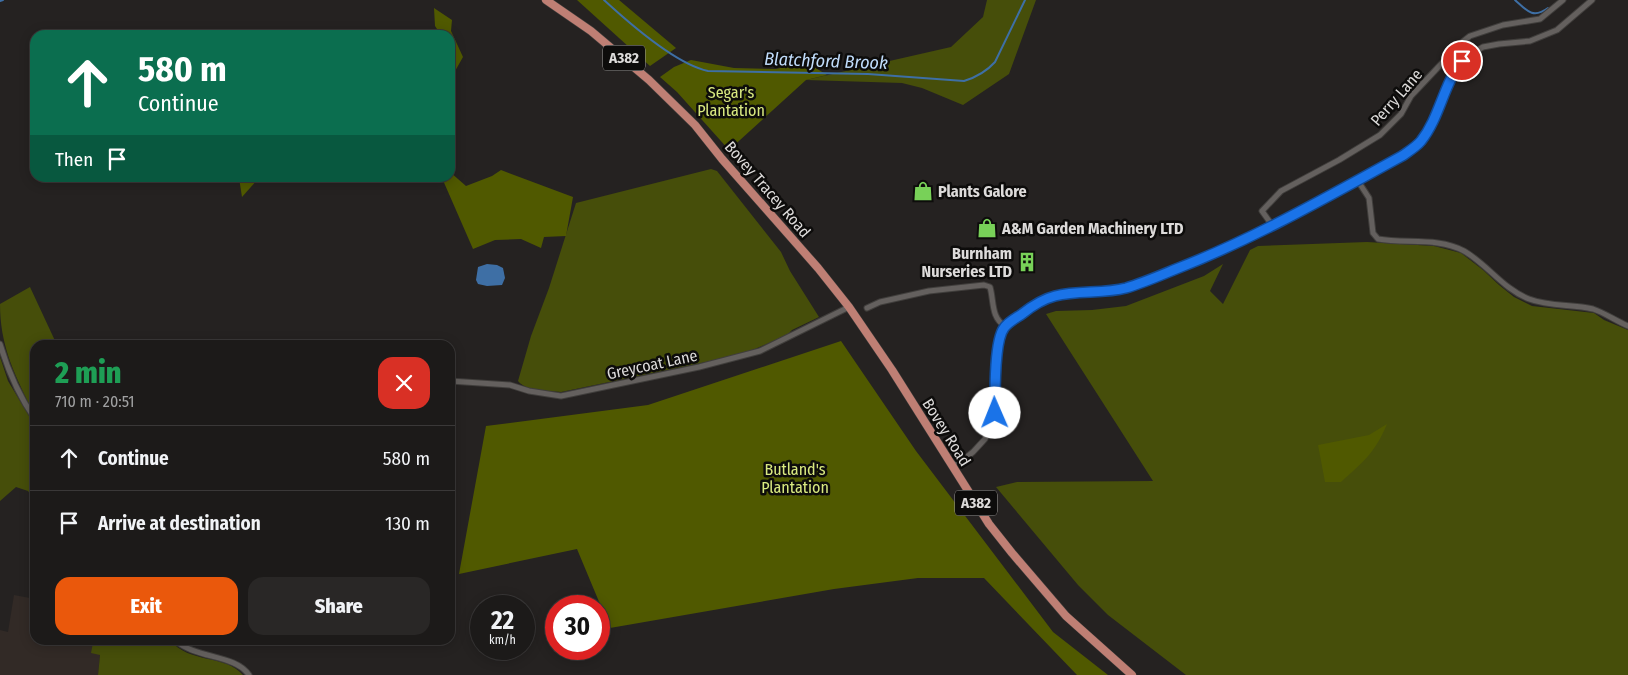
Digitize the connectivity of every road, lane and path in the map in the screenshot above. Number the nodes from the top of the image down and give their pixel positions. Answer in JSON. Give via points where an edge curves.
{"nodes":[{"id":1,"x":546,"y":0,"type":"edge"},
{"id":2,"x":1563,"y":0,"type":"edge"},
{"id":3,"x":1592,"y":0,"type":"edge"},
{"id":4,"x":1358,"y":181,"type":"junction"},
{"id":5,"x":1272,"y":225,"type":"junction"},
{"id":6,"x":849,"y":307,"type":"junction"},
{"id":7,"x":867,"y":308,"type":"dead end"},
{"id":8,"x":1005,"y":326,"type":"junction"},
{"id":9,"x":1628,"y":326,"type":"edge"},
{"id":10,"x":0,"y":344,"type":"edge"},
{"id":11,"x":455,"y":381,"type":"edge"},
{"id":12,"x":30,"y":412,"type":"edge"},
{"id":13,"x":951,"y":464,"type":"junction"},
{"id":14,"x":182,"y":645,"type":"edge"},
{"id":15,"x":250,"y":675,"type":"edge"},
{"id":16,"x":1132,"y":675,"type":"edge"}],
"edges":[{"from":1,"to":6,"type":"main road","name":"Bovey Tracey Road","number":"A382","via":[[591,31],[677,106]]},
{"from":2,"to":5,"type":"street","name":"Perry Lane","via":[[1540,19],[1503,25],[1470,36],[1411,96],[1401,114],[1380,136],[1281,191],[1269,202],[1262,211]]},
{"from":3,"to":4,"type":"street","via":[[1556,30],[1530,40],[1483,47],[1462,61],[1420,143]]},
{"from":4,"to":5,"type":"street"},
{"from":4,"to":9,"type":"street","via":[[1369,198],[1374,233],[1378,239],[1453,246],[1485,266],[1517,294],[1538,303],[1592,309]]},
{"from":5,"to":8,"type":"street","via":[[1238,244],[1145,282],[1106,292],[1066,294],[1044,300]]},
{"from":6,"to":11,"type":"street","name":"Greycoat Lane","via":[[760,351],[561,396],[510,385]]},
{"from":6,"to":13,"type":"main road","name":"Bovey Road","number":"A382"},
{"from":7,"to":8,"type":"street","via":[[929,291],[984,285],[990,287],[996,316]]},
{"from":8,"to":13,"type":"street","via":[[996,366],[995,413],[985,439],[963,460]]},
{"from":10,"to":12,"type":"street","via":[[8,369]]},
{"from":13,"to":16,"type":"main road","name":"Bovey Road","number":"A382","via":[[989,524],[1066,616]]},
{"from":14,"to":15,"type":"street","via":[[230,662]]}]}
